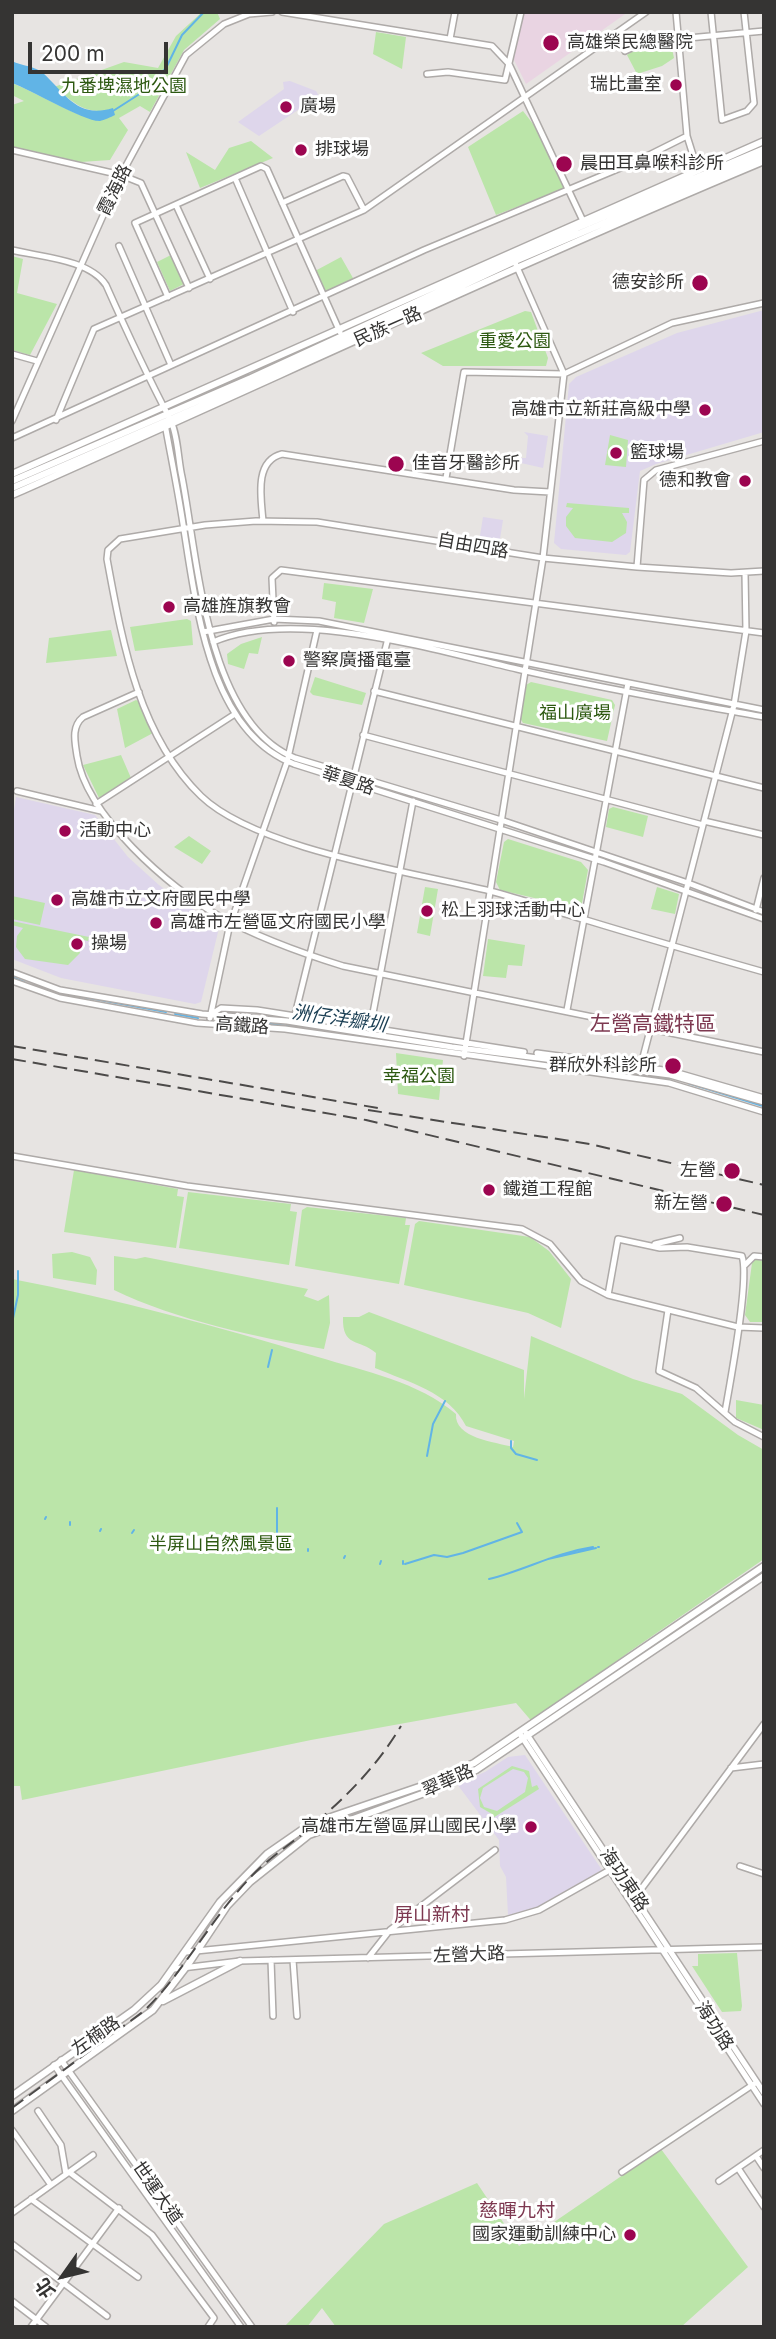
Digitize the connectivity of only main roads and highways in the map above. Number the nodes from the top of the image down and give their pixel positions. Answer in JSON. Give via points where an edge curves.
{"nodes":[{"id":1,"x":764,"y":141,"type":"edge"},
{"id":2,"x":764,"y":149,"type":"edge"},
{"id":3,"x":764,"y":155,"type":"edge"},
{"id":4,"x":764,"y":161,"type":"edge"},
{"id":5,"x":701,"y":179,"type":"junction"},
{"id":6,"x":586,"y":227,"type":"junction"},
{"id":7,"x":514,"y":259,"type":"junction"},
{"id":8,"x":167,"y":419,"type":"junction"},
{"id":9,"x":12,"y":474,"type":"edge"},
{"id":10,"x":12,"y":481,"type":"edge"},
{"id":11,"x":12,"y":488,"type":"edge"},
{"id":12,"x":12,"y":495,"type":"edge"},
{"id":13,"x":764,"y":1566,"type":"edge"},
{"id":14,"x":764,"y":1576,"type":"edge"},
{"id":15,"x":524,"y":1735,"type":"junction"},
{"id":16,"x":240,"y":1961,"type":"road end"},
{"id":17,"x":174,"y":1969,"type":"joint"},
{"id":18,"x":159,"y":2003,"type":"junction"},
{"id":19,"x":12,"y":2096,"type":"edge"},
{"id":20,"x":12,"y":2111,"type":"edge"}],
"edges":[{"from":1,"to":5,"type":"main road","name":"民族一路"},
{"from":2,"to":5,"type":"main road","name":"民族一路"},
{"from":3,"to":5,"type":"main road","name":"民族一路"},
{"from":4,"to":5,"type":"main road","name":"民族一路"},
{"from":5,"to":6,"type":"main road","name":"民族一路"},
{"from":5,"to":6,"type":"main road","name":"民族一路"},
{"from":6,"to":7,"type":"main road","name":"民族一路"},
{"from":7,"to":8,"type":"main road","name":"民族一路"},
{"from":7,"to":8,"type":"main road","name":"民族一路","via":[[340,331]]},
{"from":8,"to":9,"type":"main road","name":"民族一路"},
{"from":8,"to":10,"type":"main road","name":"民族一路"},
{"from":8,"to":11,"type":"main road","name":"民族一路"},
{"from":8,"to":12,"type":"main road","name":"民族一路"},
{"from":13,"to":15,"type":"main road","name":"翠華路"},
{"from":14,"to":15,"type":"main road","name":"翠華路"},
{"from":15,"to":17,"type":"main road","name":"翠華路","via":[[454,1773],[306,1827],[242,1876]]},
{"from":15,"to":18,"type":"main road","name":"翠華路","via":[[456,1780],[309,1835],[227,1906]]},
{"from":16,"to":18,"type":"main road"},
{"from":17,"to":19,"type":"main road","name":"左楠路","via":[[134,2010]]},
{"from":18,"to":20,"type":"main road","name":"左楠路"}]}
